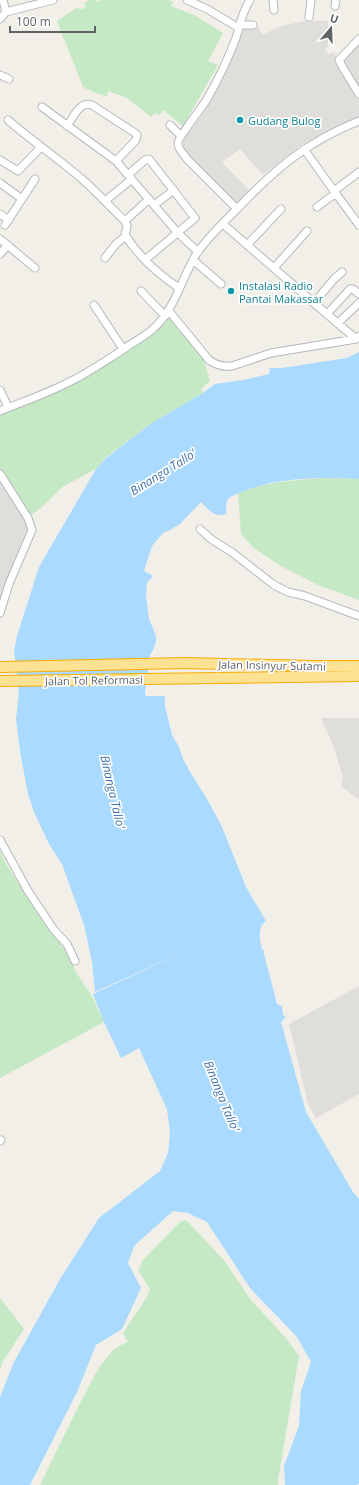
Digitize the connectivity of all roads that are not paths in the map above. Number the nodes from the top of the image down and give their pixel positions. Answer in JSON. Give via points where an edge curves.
{"nodes":[{"id":1,"x":2,"y":0,"type":"edge"},
{"id":2,"x":53,"y":0,"type":"edge"},
{"id":3,"x":187,"y":0,"type":"edge"},
{"id":4,"x":250,"y":0,"type":"edge"},
{"id":5,"x":273,"y":0,"type":"edge"},
{"id":6,"x":311,"y":0,"type":"edge"},
{"id":7,"x":22,"y":3,"type":"edge"},
{"id":8,"x":274,"y":10,"type":"dead end"},
{"id":9,"x":6,"y":12,"type":"junction"},
{"id":10,"x":309,"y":17,"type":"dead end"},
{"id":11,"x":0,"y":19,"type":"edge"},
{"id":12,"x":253,"y":25,"type":"dead end"},
{"id":13,"x":239,"y":26,"type":"junction"},
{"id":14,"x":359,"y":39,"type":"edge"},
{"id":15,"x":0,"y":75,"type":"edge"},
{"id":16,"x":9,"y":79,"type":"dead end"},
{"id":17,"x":359,"y":94,"type":"edge"},
{"id":18,"x":42,"y":107,"type":"dead end"},
{"id":19,"x":8,"y":120,"type":"dead end"},
{"id":20,"x":359,"y":121,"type":"edge"},
{"id":21,"x":170,"y":125,"type":"dead end"},
{"id":22,"x":68,"y":126,"type":"junction"},
{"id":23,"x":181,"y":136,"type":"junction"},
{"id":24,"x":40,"y":148,"type":"junction"},
{"id":25,"x":304,"y":148,"type":"junction"},
{"id":26,"x":0,"y":160,"type":"edge"},
{"id":27,"x":116,"y":161,"type":"junction"},
{"id":28,"x":359,"y":172,"type":"edge"},
{"id":29,"x":130,"y":176,"type":"junction"},
{"id":30,"x":35,"y":179,"type":"dead end"},
{"id":31,"x":0,"y":183,"type":"edge"},
{"id":32,"x":174,"y":190,"type":"junction"},
{"id":33,"x":335,"y":192,"type":"junction"},
{"id":34,"x":22,"y":199,"type":"junction"},
{"id":35,"x":149,"y":199,"type":"junction"},
{"id":36,"x":105,"y":201,"type":"junction"},
{"id":37,"x":154,"y":205,"type":"junction"},
{"id":38,"x":317,"y":207,"type":"dead end"},
{"id":39,"x":237,"y":209,"type":"junction"},
{"id":40,"x":281,"y":209,"type":"dead end"},
{"id":41,"x":0,"y":214,"type":"edge"},
{"id":42,"x":356,"y":215,"type":"edge"},
{"id":43,"x":125,"y":221,"type":"junction"},
{"id":44,"x":222,"y":224,"type":"junction"},
{"id":45,"x":359,"y":226,"type":"edge"},
{"id":46,"x":307,"y":231,"type":"dead end"},
{"id":47,"x":178,"y":232,"type":"junction"},
{"id":48,"x":126,"y":236,"type":"junction"},
{"id":49,"x":0,"y":239,"type":"edge"},
{"id":50,"x":8,"y":245,"type":"junction"},
{"id":51,"x":248,"y":245,"type":"junction"},
{"id":52,"x":198,"y":252,"type":"junction"},
{"id":53,"x":0,"y":254,"type":"edge"},
{"id":54,"x":104,"y":258,"type":"dead end"},
{"id":55,"x":145,"y":260,"type":"junction"},
{"id":56,"x":193,"y":260,"type":"junction"},
{"id":57,"x":35,"y":268,"type":"dead end"},
{"id":58,"x":274,"y":268,"type":"junction"},
{"id":59,"x":342,"y":272,"type":"dead end"},
{"id":60,"x":221,"y":284,"type":"dead end"},
{"id":61,"x":179,"y":288,"type":"junction"},
{"id":62,"x":141,"y":291,"type":"dead end"},
{"id":63,"x":359,"y":294,"type":"edge"},
{"id":64,"x":314,"y":303,"type":"junction"},
{"id":65,"x":359,"y":303,"type":"edge"},
{"id":66,"x":94,"y":305,"type":"dead end"},
{"id":67,"x":167,"y":313,"type":"junction"},
{"id":68,"x":327,"y":314,"type":"junction"},
{"id":69,"x":338,"y":323,"type":"junction"},
{"id":70,"x":358,"y":337,"type":"edge"},
{"id":71,"x":123,"y":349,"type":"junction"},
{"id":72,"x":0,"y":390,"type":"edge"},
{"id":73,"x":8,"y":407,"type":"junction"},
{"id":74,"x":0,"y":411,"type":"edge"},
{"id":75,"x":0,"y":474,"type":"edge"},
{"id":76,"x":200,"y":529,"type":"dead end"},
{"id":77,"x":0,"y":613,"type":"edge"},
{"id":78,"x":359,"y":616,"type":"edge"},
{"id":79,"x":186,"y":663,"type":"joint"},
{"id":80,"x":0,"y":666,"type":"edge"},
{"id":81,"x":359,"y":666,"type":"edge"},
{"id":82,"x":359,"y":676,"type":"edge"},
{"id":83,"x":187,"y":679,"type":"joint"},
{"id":84,"x":0,"y":681,"type":"edge"},
{"id":85,"x":0,"y":840,"type":"edge"},
{"id":86,"x":75,"y":961,"type":"dead end"}],
"edges":[{"from":1,"to":9,"type":"street"},
{"from":2,"to":7,"type":"street"},
{"from":3,"to":13,"type":"street"},
{"from":4,"to":13,"type":"street"},
{"from":5,"to":8,"type":"street"},
{"from":6,"to":10,"type":"street"},
{"from":7,"to":9,"type":"street"},
{"from":9,"to":11,"type":"street"},
{"from":12,"to":13,"type":"street"},
{"from":13,"to":23,"type":"street","via":[[228,56],[206,101]]},
{"from":14,"to":17,"type":"street","via":[[339,60]]},
{"from":15,"to":16,"type":"street"},
{"from":18,"to":22,"type":"street"},
{"from":19,"to":24,"type":"street"},
{"from":20,"to":25,"type":"street"},
{"from":21,"to":23,"type":"street"},
{"from":22,"to":27,"type":"street"},
{"from":22,"to":27,"type":"street","via":[[81,106],[88,103],[135,133],[136,140]]},
{"from":23,"to":39,"type":"street","via":[[178,143],[180,150]]},
{"from":24,"to":26,"type":"street","via":[[18,171]]},
{"from":24,"to":36,"type":"street"},
{"from":25,"to":33,"type":"street"},
{"from":25,"to":39,"type":"street","via":[[273,173]]},
{"from":27,"to":29,"type":"street"},
{"from":28,"to":33,"type":"street"},
{"from":29,"to":32,"type":"street","via":[[148,158]]},
{"from":29,"to":35,"type":"street"},
{"from":29,"to":36,"type":"street"},
{"from":30,"to":34,"type":"street"},
{"from":31,"to":34,"type":"street"},
{"from":32,"to":37,"type":"street"},
{"from":32,"to":47,"type":"street","via":[[195,218]]},
{"from":33,"to":38,"type":"street"},
{"from":33,"to":42,"type":"street"},
{"from":34,"to":41,"type":"street","via":[[7,223]]},
{"from":35,"to":37,"type":"street"},
{"from":35,"to":43,"type":"street"},
{"from":36,"to":43,"type":"street"},
{"from":37,"to":47,"type":"street"},
{"from":39,"to":44,"type":"street"},
{"from":40,"to":51,"type":"street"},
{"from":42,"to":45,"type":"street"},
{"from":43,"to":48,"type":"street"},
{"from":44,"to":51,"type":"street"},
{"from":44,"to":52,"type":"street"},
{"from":46,"to":58,"type":"street"},
{"from":47,"to":52,"type":"street"},
{"from":47,"to":55,"type":"street"},
{"from":48,"to":54,"type":"street"},
{"from":48,"to":55,"type":"street"},
{"from":49,"to":50,"type":"street"},
{"from":50,"to":53,"type":"street"},
{"from":50,"to":57,"type":"street"},
{"from":51,"to":58,"type":"street"},
{"from":52,"to":56,"type":"street"},
{"from":55,"to":61,"type":"street"},
{"from":56,"to":60,"type":"street"},
{"from":56,"to":61,"type":"street"},
{"from":58,"to":64,"type":"street"},
{"from":59,"to":64,"type":"street"},
{"from":61,"to":67,"type":"street"},
{"from":62,"to":67,"type":"street"},
{"from":63,"to":68,"type":"street","via":[[351,289]]},
{"from":64,"to":68,"type":"street"},
{"from":65,"to":69,"type":"street"},
{"from":66,"to":71,"type":"street"},
{"from":67,"to":70,"type":"street","via":[[209,360],[228,367],[271,353],[334,344]]},
{"from":67,"to":71,"type":"street","via":[[152,330]]},
{"from":68,"to":69,"type":"street"},
{"from":69,"to":70,"type":"street"},
{"from":71,"to":73,"type":"street","via":[[67,384]]},
{"from":72,"to":73,"type":"street"},
{"from":73,"to":74,"type":"street"},
{"from":75,"to":77,"type":"street","via":[[28,518],[32,530],[9,584]]},
{"from":76,"to":78,"type":"street","via":[[274,585]]},
{"from":79,"to":80,"type":"highway","name":"Jalan Tol Reformasi"},
{"from":79,"to":81,"type":"highway","name":"Jalan Insinyur Sutami"},
{"from":82,"to":83,"type":"highway","name":"Jalan Insinyur Sutami"},
{"from":83,"to":84,"type":"highway","name":"Jalan Tol Reformasi"},
{"from":85,"to":86,"type":"street","via":[[28,891],[54,930],[67,944]]}]}
